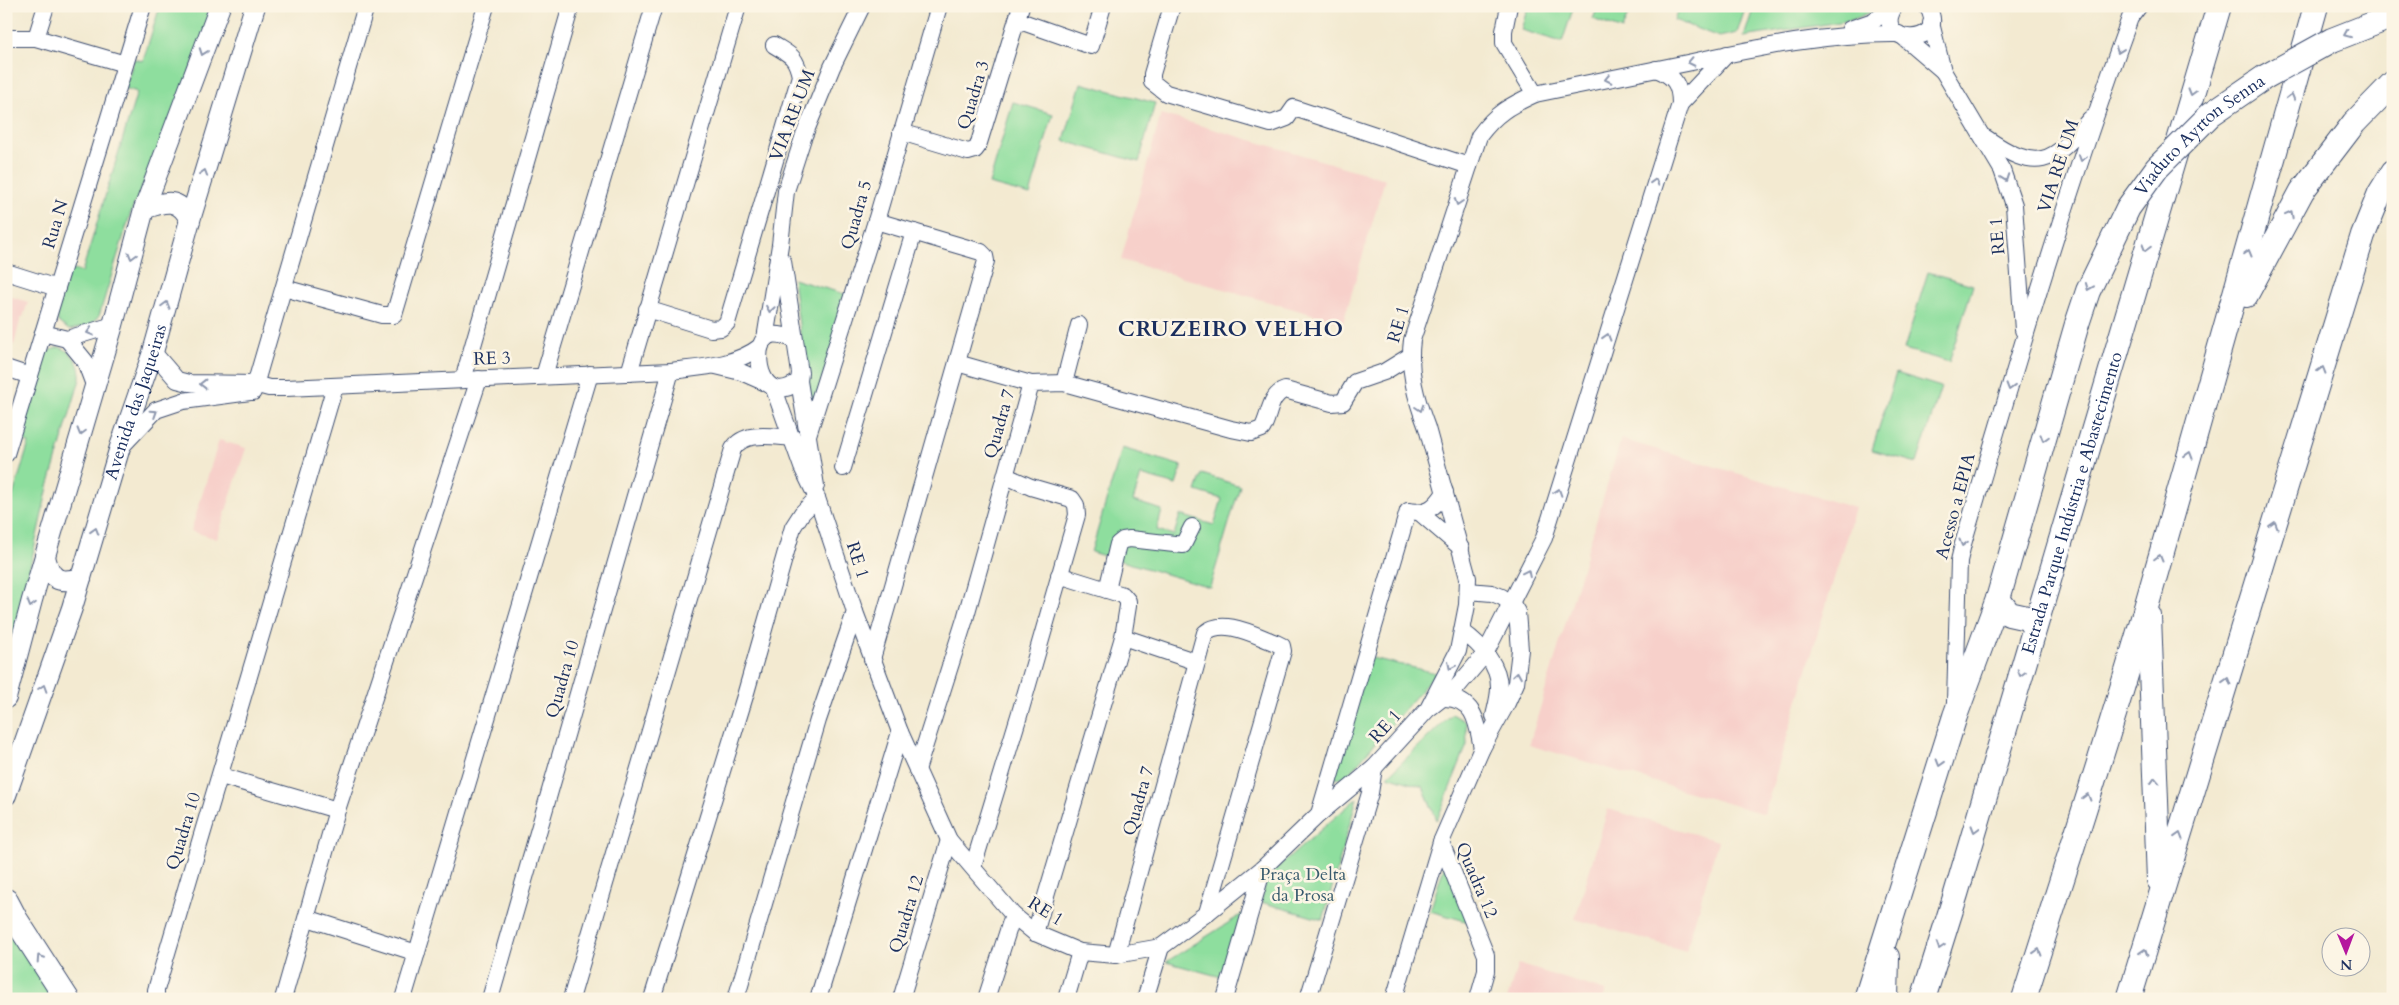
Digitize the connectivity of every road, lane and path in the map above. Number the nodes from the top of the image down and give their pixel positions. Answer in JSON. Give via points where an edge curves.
{"nodes":[{"id":1,"x":46,"y":6,"type":"edge"},
{"id":2,"x":143,"y":6,"type":"edge"},
{"id":3,"x":220,"y":6,"type":"edge"},
{"id":4,"x":255,"y":6,"type":"edge"},
{"id":5,"x":366,"y":6,"type":"edge"},
{"id":6,"x":486,"y":6,"type":"edge"},
{"id":7,"x":571,"y":6,"type":"edge"},
{"id":8,"x":654,"y":6,"type":"edge"},
{"id":9,"x":738,"y":6,"type":"edge"},
{"id":10,"x":862,"y":6,"type":"edge"},
{"id":11,"x":940,"y":6,"type":"edge"},
{"id":12,"x":1103,"y":6,"type":"edge"},
{"id":13,"x":1172,"y":6,"type":"edge"},
{"id":14,"x":1509,"y":6,"type":"edge"},
{"id":15,"x":1894,"y":6,"type":"edge"},
{"id":16,"x":2139,"y":6,"type":"edge"},
{"id":17,"x":2218,"y":6,"type":"edge"},
{"id":18,"x":2235,"y":6,"type":"edge"},
{"id":19,"x":2316,"y":6,"type":"edge"},
{"id":20,"x":1928,"y":11,"type":"edge"},
{"id":21,"x":1019,"y":13,"type":"edge"},
{"id":22,"x":2393,"y":16,"type":"edge"},
{"id":23,"x":1900,"y":35,"type":"junction"},
{"id":24,"x":6,"y":38,"type":"edge"},
{"id":25,"x":36,"y":38,"type":"junction"},
{"id":26,"x":1828,"y":38,"type":"junction"},
{"id":27,"x":774,"y":46,"type":"dead end"},
{"id":28,"x":2206,"y":46,"type":"junction"},
{"id":29,"x":1727,"y":54,"type":"junction"},
{"id":30,"x":125,"y":64,"type":"junction"},
{"id":31,"x":1656,"y":69,"type":"junction"},
{"id":32,"x":1943,"y":70,"type":"junction"},
{"id":33,"x":2393,"y":83,"type":"edge"},
{"id":34,"x":1535,"y":94,"type":"junction"},
{"id":35,"x":1680,"y":104,"type":"junction"},
{"id":36,"x":2096,"y":111,"type":"junction"},
{"id":37,"x":901,"y":132,"type":"junction"},
{"id":38,"x":1982,"y":135,"type":"junction"},
{"id":39,"x":1470,"y":166,"type":"junction"},
{"id":40,"x":2393,"y":172,"type":"edge"},
{"id":41,"x":144,"y":209,"type":"junction"},
{"id":42,"x":190,"y":220,"type":"junction"},
{"id":43,"x":876,"y":221,"type":"junction"},
{"id":44,"x":914,"y":232,"type":"junction"},
{"id":45,"x":780,"y":245,"type":"junction"},
{"id":46,"x":6,"y":272,"type":"edge"},
{"id":47,"x":57,"y":288,"type":"junction"},
{"id":48,"x":284,"y":288,"type":"junction"},
{"id":49,"x":647,"y":309,"type":"junction"},
{"id":50,"x":113,"y":325,"type":"junction"},
{"id":51,"x":1079,"y":325,"type":"dead end"},
{"id":52,"x":43,"y":334,"type":"junction"},
{"id":53,"x":2226,"y":334,"type":"junction"},
{"id":54,"x":67,"y":339,"type":"junction"},
{"id":55,"x":794,"y":340,"type":"junction"},
{"id":56,"x":2024,"y":341,"type":"junction"},
{"id":57,"x":763,"y":342,"type":"junction"},
{"id":58,"x":153,"y":352,"type":"junction"},
{"id":59,"x":1410,"y":356,"type":"junction"},
{"id":60,"x":957,"y":363,"type":"junction"},
{"id":61,"x":716,"y":366,"type":"junction"},
{"id":62,"x":6,"y":368,"type":"edge"},
{"id":63,"x":671,"y":371,"type":"junction"},
{"id":64,"x":1384,"y":372,"type":"junction"},
{"id":65,"x":629,"y":373,"type":"junction"},
{"id":66,"x":590,"y":374,"type":"junction"},
{"id":67,"x":1411,"y":375,"type":"junction"},
{"id":68,"x":30,"y":376,"type":"junction"},
{"id":69,"x":544,"y":376,"type":"junction"},
{"id":70,"x":471,"y":379,"type":"junction"},
{"id":71,"x":799,"y":381,"type":"junction"},
{"id":72,"x":1064,"y":383,"type":"junction"},
{"id":73,"x":1031,"y":384,"type":"junction"},
{"id":74,"x":94,"y":385,"type":"junction"},
{"id":75,"x":335,"y":386,"type":"junction"},
{"id":76,"x":770,"y":386,"type":"junction"},
{"id":77,"x":259,"y":388,"type":"junction"},
{"id":78,"x":800,"y":436,"type":"junction"},
{"id":79,"x":120,"y":447,"type":"junction"},
{"id":80,"x":6,"y":454,"type":"edge"},
{"id":81,"x":843,"y":468,"type":"dead end"},
{"id":82,"x":1006,"y":476,"type":"junction"},
{"id":83,"x":1445,"y":492,"type":"junction"},
{"id":84,"x":818,"y":498,"type":"junction"},
{"id":85,"x":1419,"y":512,"type":"junction"},
{"id":86,"x":1192,"y":527,"type":"dead end"},
{"id":87,"x":1461,"y":548,"type":"junction"},
{"id":88,"x":45,"y":557,"type":"junction"},
{"id":89,"x":1059,"y":575,"type":"junction"},
{"id":90,"x":81,"y":578,"type":"junction"},
{"id":91,"x":1107,"y":590,"type":"junction"},
{"id":92,"x":1468,"y":591,"type":"junction"},
{"id":93,"x":2149,"y":598,"type":"junction"},
{"id":94,"x":1998,"y":599,"type":"junction"},
{"id":95,"x":1512,"y":604,"type":"junction"},
{"id":96,"x":855,"y":612,"type":"junction"},
{"id":97,"x":2036,"y":620,"type":"junction"},
{"id":98,"x":1463,"y":632,"type":"junction"},
{"id":99,"x":1123,"y":637,"type":"junction"},
{"id":100,"x":1485,"y":654,"type":"junction"},
{"id":101,"x":872,"y":659,"type":"junction"},
{"id":102,"x":1196,"y":662,"type":"junction"},
{"id":103,"x":6,"y":698,"type":"edge"},
{"id":104,"x":1445,"y":698,"type":"junction"},
{"id":105,"x":1428,"y":709,"type":"junction"},
{"id":106,"x":1955,"y":716,"type":"junction"},
{"id":107,"x":900,"y":732,"type":"junction"},
{"id":108,"x":1486,"y":741,"type":"junction"},
{"id":109,"x":1374,"y":768,"type":"junction"},
{"id":110,"x":917,"y":770,"type":"junction"},
{"id":111,"x":221,"y":776,"type":"junction"},
{"id":112,"x":6,"y":795,"type":"edge"},
{"id":113,"x":337,"y":810,"type":"junction"},
{"id":114,"x":1319,"y":814,"type":"junction"},
{"id":115,"x":949,"y":840,"type":"junction"},
{"id":116,"x":1441,"y":842,"type":"junction"},
{"id":117,"x":973,"y":867,"type":"junction"},
{"id":118,"x":1263,"y":868,"type":"junction"},
{"id":119,"x":2160,"y":899,"type":"junction"},
{"id":120,"x":6,"y":901,"type":"edge"},
{"id":121,"x":1207,"y":914,"type":"junction"},
{"id":122,"x":1013,"y":915,"type":"junction"},
{"id":123,"x":307,"y":918,"type":"junction"},
{"id":124,"x":1888,"y":928,"type":"junction"},
{"id":125,"x":1036,"y":933,"type":"junction"},
{"id":126,"x":1161,"y":947,"type":"junction"},
{"id":127,"x":1080,"y":952,"type":"junction"},
{"id":128,"x":417,"y":953,"type":"junction"},
{"id":129,"x":1116,"y":955,"type":"junction"},
{"id":130,"x":67,"y":999,"type":"edge"},
{"id":131,"x":156,"y":999,"type":"edge"},
{"id":132,"x":283,"y":999,"type":"edge"},
{"id":133,"x":403,"y":999,"type":"edge"},
{"id":134,"x":490,"y":999,"type":"edge"},
{"id":135,"x":571,"y":999,"type":"edge"},
{"id":136,"x":652,"y":999,"type":"edge"},
{"id":137,"x":736,"y":999,"type":"edge"},
{"id":138,"x":818,"y":999,"type":"edge"},
{"id":139,"x":901,"y":999,"type":"edge"},
{"id":140,"x":986,"y":999,"type":"edge"},
{"id":141,"x":1066,"y":999,"type":"edge"},
{"id":142,"x":1145,"y":999,"type":"edge"},
{"id":143,"x":1225,"y":999,"type":"edge"},
{"id":144,"x":1308,"y":999,"type":"edge"},
{"id":145,"x":1394,"y":999,"type":"edge"},
{"id":146,"x":1478,"y":999,"type":"edge"},
{"id":147,"x":1866,"y":999,"type":"edge"},
{"id":148,"x":1886,"y":999,"type":"edge"},
{"id":149,"x":1923,"y":999,"type":"edge"},
{"id":150,"x":2024,"y":999,"type":"edge"},
{"id":151,"x":2129,"y":999,"type":"edge"}],
"edges":[{"from":1,"to":25,"type":"street"},
{"from":2,"to":30,"type":"street","name":"Rua N"},
{"from":3,"to":41,"type":"main road","one_way":true},
{"from":42,"to":4,"type":"main road","name":"Avenida das Jaqueiras","one_way":true},
{"from":5,"to":48,"type":"street"},
{"from":6,"to":48,"type":"street","via":[[394,315],[382,315]]},
{"from":7,"to":70,"type":"street"},
{"from":8,"to":69,"type":"street"},
{"from":9,"to":49,"type":"street"},
{"from":10,"to":45,"type":"street","name":"VIA RE UM","via":[[803,138],[786,191]]},
{"from":11,"to":37,"type":"street","name":"Quadra 5"},
{"from":12,"to":21,"type":"street","via":[[1091,46]]},
{"from":13,"to":39,"type":"street","via":[[1152,74],[1152,82],[1166,93],[1271,124],[1287,118],[1294,108]]},
{"from":14,"to":34,"type":"street","via":[[1504,42]]},
{"from":15,"to":23,"type":"street","via":[[1891,21]]},
{"from":15,"to":26,"type":"street","name":"RE 1","via":[[1873,21]]},
{"from":16,"to":36,"type":"street","name":"VIA RE UM","one_way":true,"via":[[2130,18]]},
{"from":17,"to":28,"type":"highway","name":"Estrada Parque Indústria e Abastecimento"},
{"from":18,"to":28,"type":"highway"},
{"from":53,"to":19,"type":"highway","one_way":true},
{"from":20,"to":23,"type":"street","via":[[1922,36],[1910,38]]},
{"from":20,"to":32,"type":"street","name":"RE 1"},
{"from":21,"to":37,"type":"street","name":"Quadra 3","via":[[975,150],[968,152]]},
{"from":22,"to":94,"type":"highway","name":"Viaduto Ayrton Senna","one_way":true,"bridge":true,"via":[[2332,40],[2266,77],[2211,114],[2157,168],[2128,208],[2088,291]]},
{"from":23,"to":26,"type":"street","name":"RE 1"},
{"from":23,"to":32,"type":"street","name":"RE 1"},
{"from":24,"to":25,"type":"street"},
{"from":25,"to":30,"type":"street"},
{"from":26,"to":29,"type":"street","name":"RE 1"},
{"from":27,"to":49,"type":"street","via":[[792,56],[798,64],[800,76],[727,323],[721,328],[711,329]]},
{"from":28,"to":97,"type":"highway","name":"Estrada Parque Indústria e Abastecimento","one_way":true},
{"from":29,"to":31,"type":"street","name":"RE 1","one_way":true},
{"from":29,"to":35,"type":"street","name":"RE 1"},
{"from":30,"to":47,"type":"street","name":"Rua N"},
{"from":31,"to":34,"type":"street","name":"RE 1","one_way":true},
{"from":31,"to":35,"type":"street","name":"RE 1","via":[[1677,82]]},
{"from":32,"to":38,"type":"street","name":"RE 1"},
{"from":53,"to":33,"type":"highway","one_way":true,"via":[[2302,191],[2354,122]]},
{"from":34,"to":39,"type":"street","name":"RE 1","via":[[1492,118],[1479,136]]},
{"from":95,"to":35,"type":"street","name":"RE 1","one_way":true,"via":[[1544,538]]},
{"from":36,"to":38,"type":"street","name":"RE 1","via":[[2077,135],[2056,152],[2034,161],[2009,153]]},
{"from":36,"to":56,"type":"street","name":"VIA RE UM","one_way":true},
{"from":37,"to":43,"type":"street","name":"Quadra 5"},
{"from":38,"to":56,"type":"street","name":"RE 1","one_way":true,"via":[[2002,170],[2014,205]]},
{"from":39,"to":59,"type":"street","name":"RE 1","one_way":true,"via":[[1412,340]]},
{"from":119,"to":40,"type":"highway","one_way":true,"via":[[2363,235]]},
{"from":41,"to":42,"type":"main road","via":[[162,202],[177,204],[185,209]]},
{"from":41,"to":50,"type":"main road","one_way":true},
{"from":58,"to":42,"type":"main road","name":"Avenida das Jaqueiras","one_way":true},
{"from":43,"to":44,"type":"street"},
{"from":43,"to":78,"type":"street","name":"Quadra 5"},
{"from":44,"to":60,"type":"street","via":[[981,252],[985,256]]},
{"from":44,"to":81,"type":"street"},
{"from":45,"to":55,"type":"street","name":"VIA RE UM"},
{"from":45,"to":57,"type":"street","name":"VIA RE UM","one_way":true},
{"from":46,"to":47,"type":"street"},
{"from":47,"to":52,"type":"street","name":"Rua N"},
{"from":48,"to":77,"type":"street"},
{"from":49,"to":65,"type":"street"},
{"from":50,"to":54,"type":"street","one_way":true},
{"from":50,"to":74,"type":"main road"},
{"from":51,"to":72,"type":"street"},
{"from":52,"to":54,"type":"street"},
{"from":52,"to":68,"type":"street","name":"Rua N"},
{"from":93,"to":53,"type":"highway","one_way":true,"via":[[2174,502]]},
{"from":54,"to":74,"type":"street","via":[[86,361]]},
{"from":55,"to":57,"type":"street","via":[[777,335]]},
{"from":55,"to":71,"type":"street","via":[[799,359]]},
{"from":56,"to":106,"type":"street","name":"Acesso a EPIA","one_way":true,"via":[[1959,561]]},
{"from":57,"to":61,"type":"street","name":"RE 3","via":[[743,358]]},
{"from":57,"to":76,"type":"street","via":[[761,373]]},
{"from":77,"to":58,"type":"street","name":"RE 3","one_way":true,"via":[[189,384],[178,380]]},
{"from":58,"to":79,"type":"main road","name":"Avenida das Jaqueiras"},
{"from":59,"to":64,"type":"street","name":"Quadra 7"},
{"from":59,"to":67,"type":"street","name":"RE 1"},
{"from":60,"to":73,"type":"street"},
{"from":60,"to":101,"type":"street"},
{"from":61,"to":63,"type":"street","name":"RE 3"},
{"from":61,"to":76,"type":"street","name":"RE 3","via":[[741,372]]},
{"from":62,"to":68,"type":"street"},
{"from":63,"to":65,"type":"street","name":"RE 3"},
{"from":63,"to":134,"type":"street","name":"Quadra 10"},
{"from":64,"to":67,"type":"street","name":"Quadra 7"},
{"from":64,"to":72,"type":"street","name":"Quadra 7","via":[[1355,382],[1343,402],[1281,391],[1274,399],[1262,429],[1251,433]]},
{"from":65,"to":66,"type":"street","name":"RE 3"},
{"from":66,"to":69,"type":"street","name":"RE 3"},
{"from":66,"to":128,"type":"street"},
{"from":67,"to":83,"type":"street","name":"RE 1","one_way":true},
{"from":68,"to":80,"type":"street","name":"Rua N"},
{"from":69,"to":70,"type":"street","name":"RE 3"},
{"from":70,"to":75,"type":"street","name":"RE 3"},
{"from":70,"to":113,"type":"street"},
{"from":71,"to":76,"type":"street","via":[[785,390]]},
{"from":71,"to":78,"type":"street","name":"RE 1"},
{"from":72,"to":73,"type":"street","name":"Quadra 7"},
{"from":73,"to":82,"type":"street","name":"Quadra 7"},
{"from":74,"to":88,"type":"main road","one_way":true},
{"from":75,"to":77,"type":"street","name":"RE 3"},
{"from":75,"to":111,"type":"street","name":"Quadra 10"},
{"from":76,"to":78,"type":"street","name":"RE 1"},
{"from":79,"to":77,"type":"street","name":"RE 3","one_way":true,"via":[[156,410],[183,401]]},
{"from":78,"to":84,"type":"street","name":"RE 1","via":[[802,467]]},
{"from":78,"to":135,"type":"street","via":[[742,439],[733,449]]},
{"from":90,"to":79,"type":"main road","name":"Avenida das Jaqueiras","one_way":true},
{"from":82,"to":89,"type":"street","via":[[1072,499],[1076,505],[1077,515]]},
{"from":82,"to":110,"type":"street","name":"Quadra 7"},
{"from":83,"to":85,"type":"street","via":[[1431,509]]},
{"from":83,"to":87,"type":"street","name":"RE 1"},
{"from":84,"to":96,"type":"street","name":"RE 1"},
{"from":84,"to":136,"type":"street","via":[[793,527]]},
{"from":85,"to":87,"type":"street"},
{"from":85,"to":114,"type":"street","via":[[1408,511]]},
{"from":86,"to":91,"type":"street","via":[[1183,546],[1123,540],[1118,544]]},
{"from":87,"to":92,"type":"street","name":"RE 1"},
{"from":88,"to":90,"type":"main road","via":[[49,573],[58,580],[67,582]]},
{"from":88,"to":103,"type":"main road","one_way":true},
{"from":89,"to":91,"type":"street"},
{"from":89,"to":117,"type":"street"},
{"from":112,"to":90,"type":"main road","name":"Avenida das Jaqueiras","one_way":true},
{"from":91,"to":99,"type":"street","via":[[1123,595],[1128,601]]},
{"from":92,"to":95,"type":"street","via":[[1492,593]]},
{"from":92,"to":98,"type":"street","name":"RE 1"},
{"from":119,"to":93,"type":"highway","one_way":true},
{"from":150,"to":93,"type":"highway","one_way":true},
{"from":94,"to":97,"type":"highway","via":[[2009,614]]},
{"from":94,"to":106,"type":"highway","name":"Viaduto Ayrton Senna"},
{"from":95,"to":100,"type":"street","name":"RE 1"},
{"from":108,"to":95,"type":"street","one_way":true,"via":[[1516,683],[1520,650],[1517,612]]},
{"from":96,"to":101,"type":"street","name":"RE 1"},
{"from":96,"to":137,"type":"street","via":[[818,720]]},
{"from":97,"to":149,"type":"highway","name":"Estrada Parque Indústria e Abastecimento","one_way":true},
{"from":98,"to":100,"type":"street"},
{"from":98,"to":105,"type":"street","name":"RE 1","one_way":true,"via":[[1452,666]]},
{"from":99,"to":102,"type":"street"},
{"from":99,"to":125,"type":"street"},
{"from":100,"to":104,"type":"street","name":"RE 1"},
{"from":100,"to":108,"type":"street","via":[[1494,666],[1500,687]]},
{"from":101,"to":107,"type":"street","name":"RE 1"},
{"from":102,"to":121,"type":"street","name":"Quadra 7","via":[[1205,633],[1210,628],[1235,629],[1282,646],[1282,656]]},
{"from":102,"to":129,"type":"street","name":"Quadra 7"},
{"from":104,"to":105,"type":"street","name":"RE 1"},
{"from":104,"to":108,"type":"street","via":[[1456,698],[1466,704]]},
{"from":105,"to":109,"type":"street","name":"RE 1"},
{"from":106,"to":124,"type":"highway","name":"Viaduto Ayrton Senna","one_way":true},
{"from":107,"to":110,"type":"street","name":"RE 1"},
{"from":107,"to":138,"type":"street"},
{"from":108,"to":116,"type":"street"},
{"from":109,"to":114,"type":"street","name":"RE 1"},
{"from":109,"to":144,"type":"street","via":[[1370,792]]},
{"from":110,"to":115,"type":"street","name":"RE 1"},
{"from":111,"to":113,"type":"street"},
{"from":111,"to":131,"type":"street","name":"Quadra 10","via":[[156,990]]},
{"from":113,"to":123,"type":"street"},
{"from":114,"to":118,"type":"street","name":"RE 1"},
{"from":115,"to":117,"type":"street","name":"RE 1"},
{"from":115,"to":139,"type":"street","name":"Quadra 12"},
{"from":116,"to":145,"type":"street","name":"Quadra 12"},
{"from":116,"to":146,"type":"street","name":"Quadra 12","via":[[1486,955],[1486,971]]},
{"from":117,"to":122,"type":"street","name":"RE 1"},
{"from":118,"to":121,"type":"street","name":"RE 1"},
{"from":118,"to":143,"type":"street"},
{"from":151,"to":119,"type":"highway","one_way":true},
{"from":130,"to":120,"type":"highway","one_way":true},
{"from":121,"to":126,"type":"street","name":"RE 1"},
{"from":122,"to":125,"type":"street","name":"RE 1"},
{"from":122,"to":140,"type":"street"},
{"from":123,"to":128,"type":"street"},
{"from":123,"to":132,"type":"street"},
{"from":124,"to":147,"type":"highway","name":"Viaduto Ayrton Senna"},
{"from":124,"to":148,"type":"highway"},
{"from":125,"to":127,"type":"street","name":"RE 1"},
{"from":126,"to":129,"type":"street","name":"RE 1"},
{"from":126,"to":142,"type":"street"},
{"from":127,"to":129,"type":"street","name":"RE 1"},
{"from":127,"to":141,"type":"street"},
{"from":128,"to":133,"type":"street"}]}
